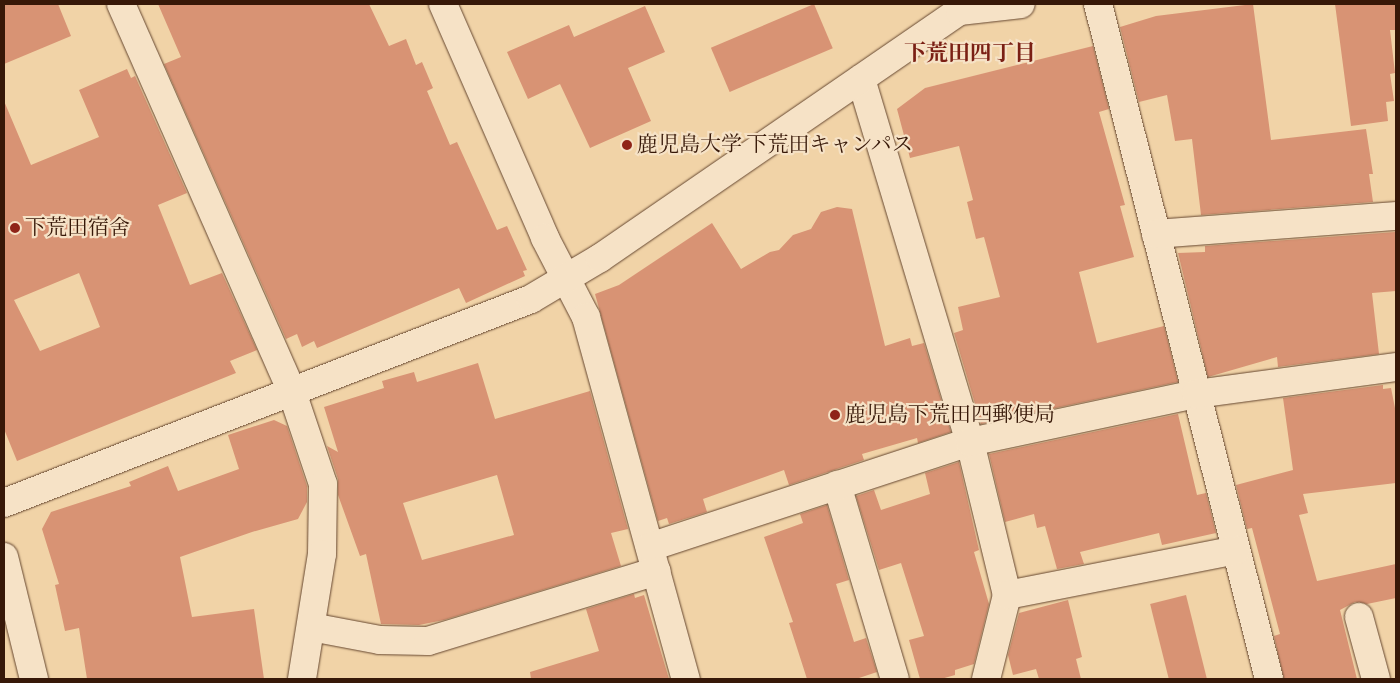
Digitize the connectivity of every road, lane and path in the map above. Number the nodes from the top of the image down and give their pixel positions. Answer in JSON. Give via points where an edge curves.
{"nodes":[{"id":1,"x":121,"y":4,"type":"edge"},
{"id":2,"x":443,"y":4,"type":"edge"},
{"id":3,"x":1021,"y":4,"type":"edge"},
{"id":4,"x":1098,"y":4,"type":"edge"},
{"id":5,"x":861,"y":79,"type":"junction"},
{"id":6,"x":1396,"y":216,"type":"edge"},
{"id":7,"x":1156,"y":234,"type":"junction"},
{"id":8,"x":566,"y":278,"type":"junction"},
{"id":9,"x":1396,"y":367,"type":"edge"},
{"id":10,"x":292,"y":392,"type":"junction"},
{"id":11,"x":1196,"y":394,"type":"junction"},
{"id":12,"x":970,"y":442,"type":"junction"},
{"id":13,"x":837,"y":485,"type":"junction"},
{"id":14,"x":4,"y":503,"type":"edge"},
{"id":15,"x":1236,"y":550,"type":"junction"},
{"id":16,"x":4,"y":557,"type":"edge"},
{"id":17,"x":653,"y":559,"type":"junction"},
{"id":18,"x":1007,"y":595,"type":"junction"},
{"id":19,"x":1359,"y":617,"type":"dead end"},
{"id":20,"x":311,"y":627,"type":"junction"},
{"id":21,"x":34,"y":679,"type":"edge"},
{"id":22,"x":302,"y":679,"type":"edge"},
{"id":23,"x":686,"y":679,"type":"edge"},
{"id":24,"x":895,"y":679,"type":"edge"},
{"id":25,"x":986,"y":679,"type":"edge"},
{"id":26,"x":1269,"y":679,"type":"edge"},
{"id":27,"x":1376,"y":679,"type":"edge"}],
"edges":[{"from":1,"to":10,"type":"street"},
{"from":2,"to":8,"type":"street","via":[[545,238]]},
{"from":3,"to":5,"type":"street","via":[[960,11]]},
{"from":4,"to":7,"type":"street"},
{"from":5,"to":8,"type":"street"},
{"from":5,"to":12,"type":"street"},
{"from":6,"to":7,"type":"street"},
{"from":7,"to":11,"type":"street"},
{"from":8,"to":10,"type":"street","via":[[531,299]]},
{"from":8,"to":17,"type":"street","via":[[586,317]]},
{"from":9,"to":11,"type":"street"},
{"from":10,"to":14,"type":"street"},
{"from":10,"to":20,"type":"street","via":[[322,484],[322,554]]},
{"from":11,"to":12,"type":"street"},
{"from":11,"to":15,"type":"street"},
{"from":12,"to":13,"type":"street"},
{"from":12,"to":18,"type":"street"},
{"from":13,"to":17,"type":"street"},
{"from":13,"to":24,"type":"street"},
{"from":15,"to":18,"type":"street"},
{"from":15,"to":26,"type":"street"},
{"from":16,"to":21,"type":"street"},
{"from":17,"to":20,"type":"street","via":[[428,641],[380,640]]},
{"from":17,"to":23,"type":"street"},
{"from":18,"to":25,"type":"street"},
{"from":19,"to":27,"type":"street"},
{"from":20,"to":22,"type":"street"}]}
